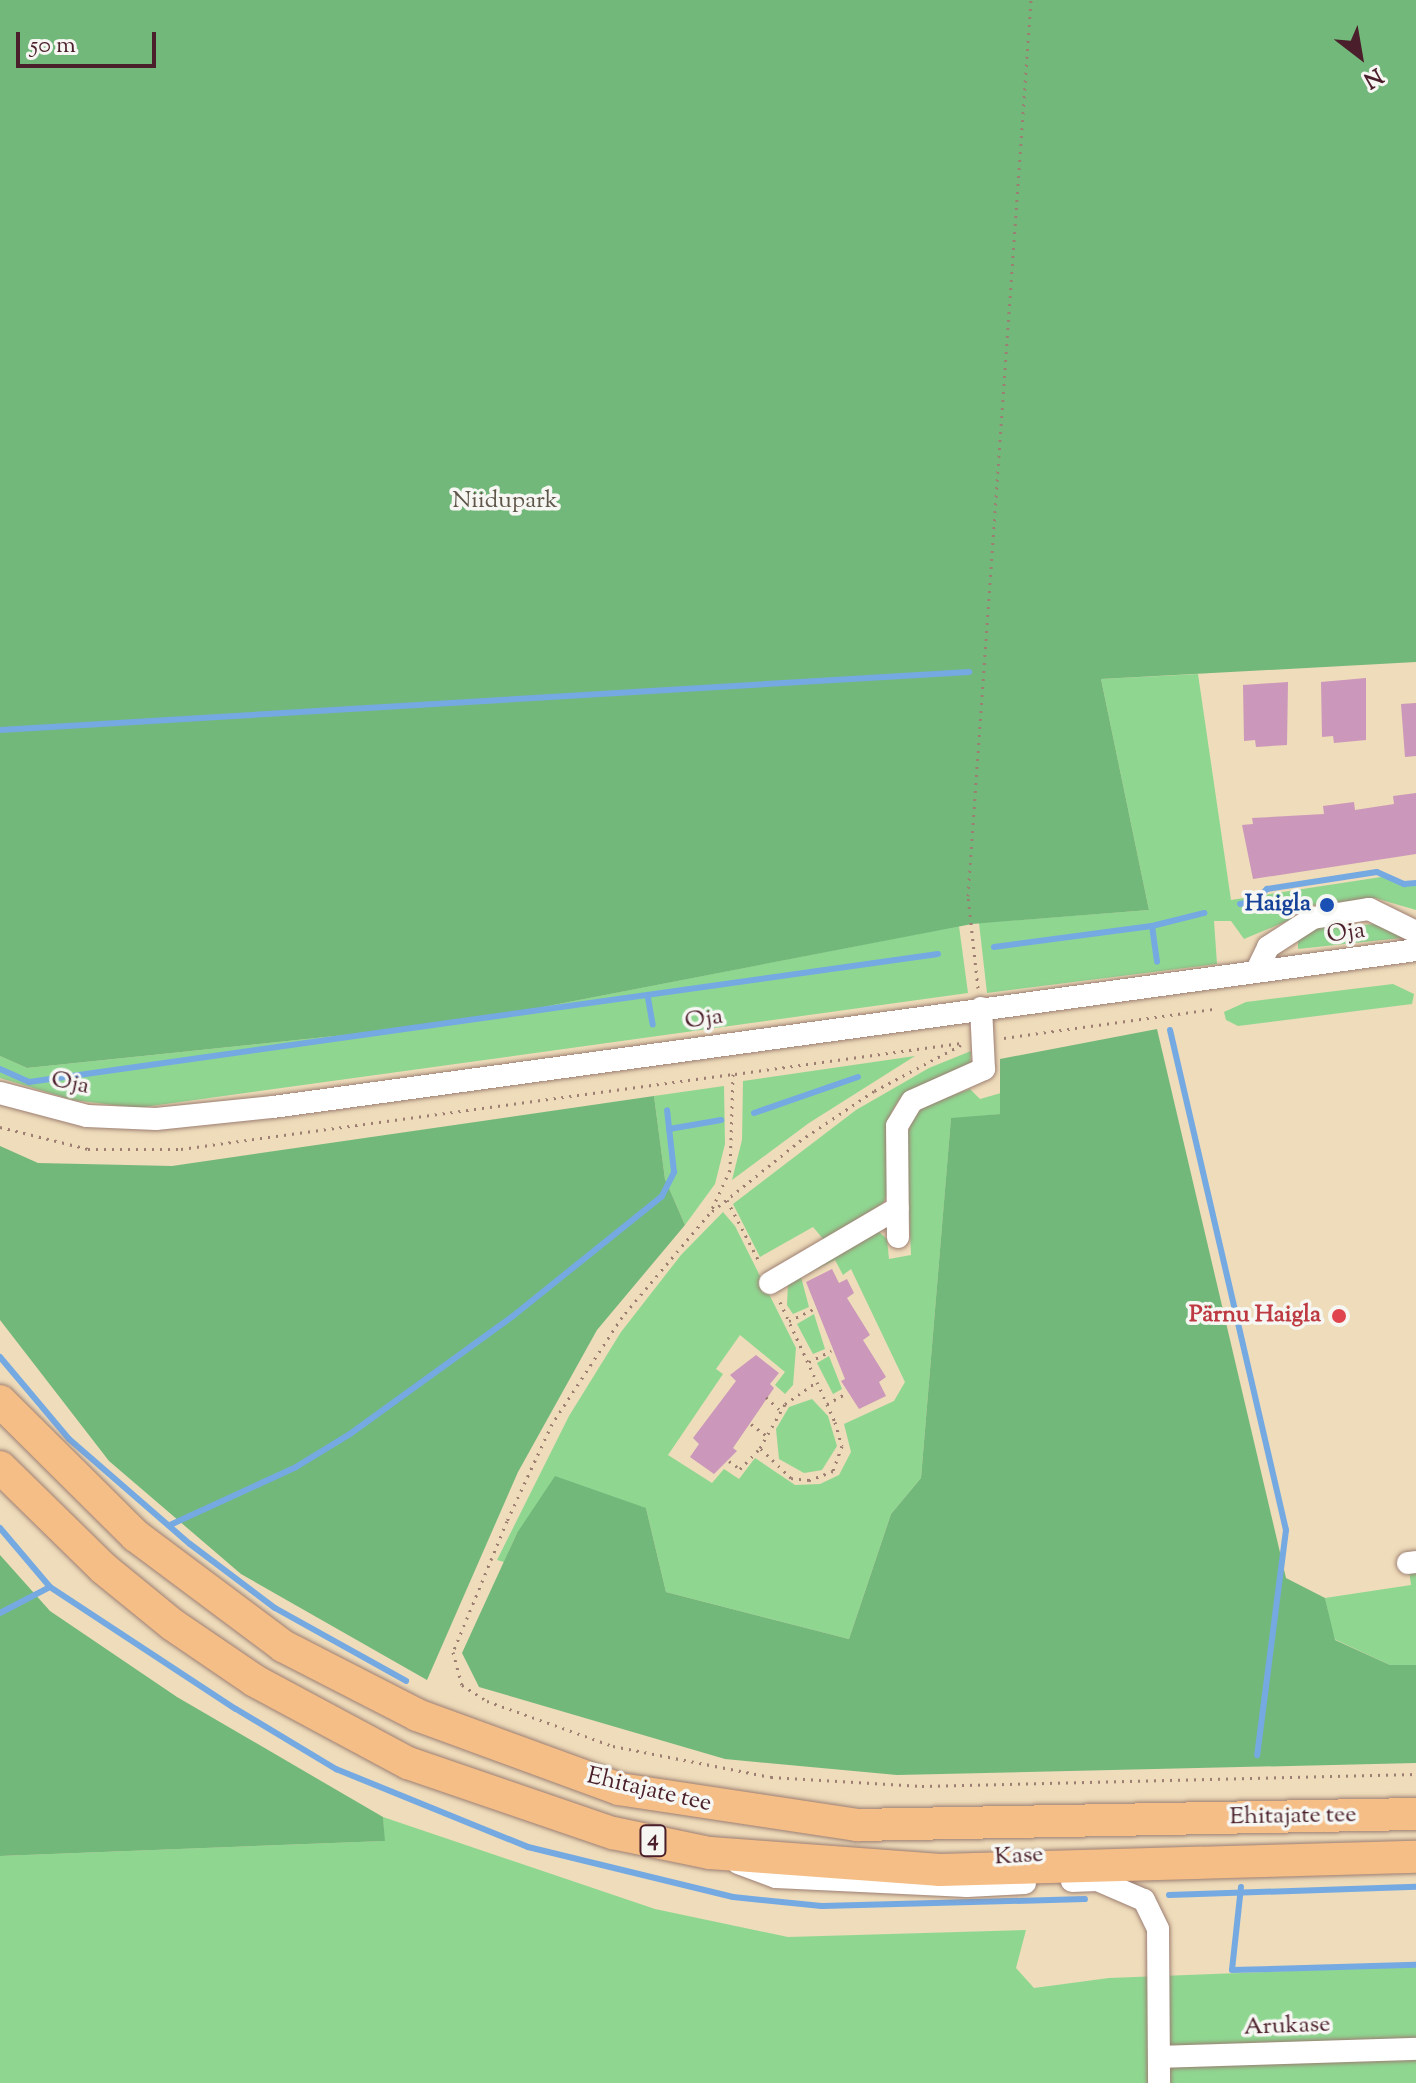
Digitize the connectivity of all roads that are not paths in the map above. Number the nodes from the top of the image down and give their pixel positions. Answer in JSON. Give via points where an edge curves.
{"nodes":[{"id":1,"x":1416,"y":932,"type":"edge"},
{"id":2,"x":1416,"y":950,"type":"edge"},
{"id":3,"x":1256,"y":972,"type":"junction"},
{"id":4,"x":981,"y":1008,"type":"junction"},
{"id":5,"x":0,"y":1093,"type":"edge"},
{"id":6,"x":898,"y":1208,"type":"junction"},
{"id":7,"x":898,"y":1237,"type":"dead end"},
{"id":8,"x":770,"y":1283,"type":"road end"},
{"id":9,"x":0,"y":1401,"type":"edge"},
{"id":10,"x":0,"y":1467,"type":"edge"},
{"id":11,"x":1416,"y":1814,"type":"edge"},
{"id":12,"x":710,"y":1853,"type":"junction"},
{"id":13,"x":1416,"y":1857,"type":"edge"},
{"id":14,"x":1416,"y":2049,"type":"edge"},
{"id":15,"x":1160,"y":2057,"type":"junction"},
{"id":16,"x":1159,"y":2083,"type":"edge"}],
"edges":[{"from":1,"to":3,"type":"street","via":[[1369,909],[1313,918],[1268,947]]},
{"from":2,"to":3,"type":"street","name":"Oja"},
{"from":3,"to":4,"type":"street","name":"Oja"},
{"from":4,"to":5,"type":"street","name":"Oja","via":[[156,1119],[87,1116]]},
{"from":4,"to":6,"type":"street","via":[[984,1069],[925,1094],[902,1111],[896,1137]]},
{"from":6,"to":7,"type":"street"},
{"from":6,"to":8,"type":"street"},
{"from":9,"to":11,"type":"highway","name":"Ehitajate tee","number":"4","via":[[136,1536],[283,1646],[417,1715],[619,1789],[857,1825]]},
{"from":10,"to":12,"type":"highway","name":"Ehitajate tee","number":"4","via":[[67,1536],[173,1625],[255,1681],[337,1727],[408,1763],[495,1796],[613,1833]]},
{"from":12,"to":13,"type":"highway","name":"Ehitajate tee","number":"4","via":[[940,1870]]},
{"from":12,"to":15,"type":"street","name":"Kase","via":[[776,1877],[967,1886],[1097,1880],[1144,1900],[1158,1929]]},
{"from":14,"to":15,"type":"street","name":"Arukase"},
{"from":15,"to":16,"type":"street","name":"Kase"}]}
